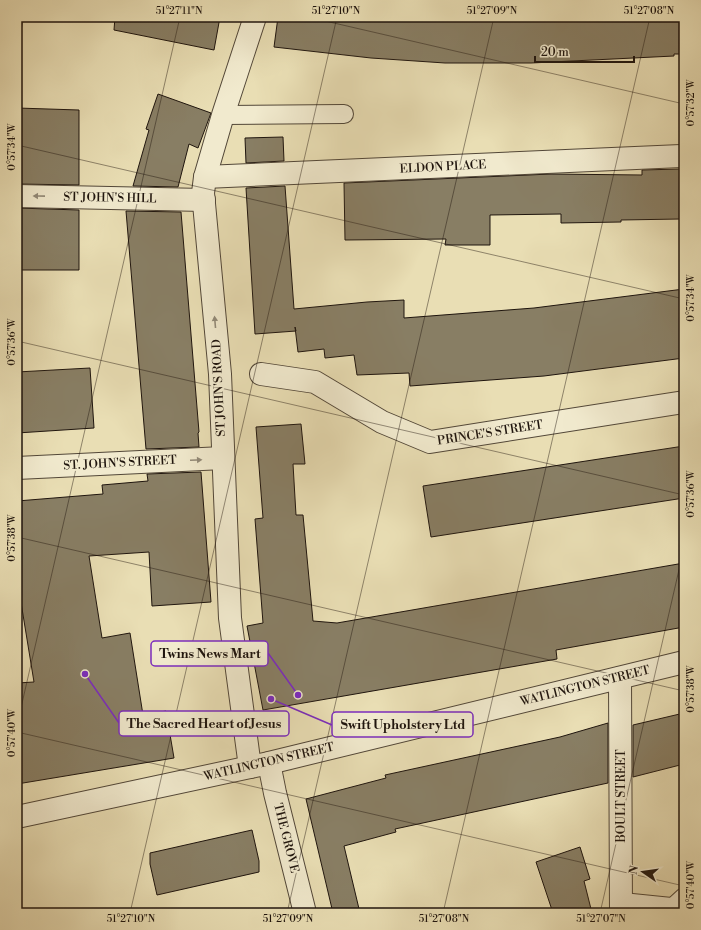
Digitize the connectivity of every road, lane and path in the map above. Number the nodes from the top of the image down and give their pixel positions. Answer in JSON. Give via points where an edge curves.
{"nodes":[{"id":1,"x":255,"y":17,"type":"edge"},
{"id":2,"x":344,"y":114,"type":"dead end"},
{"id":3,"x":223,"y":115,"type":"junction"},
{"id":4,"x":681,"y":156,"type":"dead end"},
{"id":5,"x":205,"y":178,"type":"junction"},
{"id":6,"x":17,"y":196,"type":"edge"},
{"id":7,"x":204,"y":200,"type":"junction"},
{"id":8,"x":261,"y":374,"type":"dead end"},
{"id":9,"x":684,"y":402,"type":"edge"},
{"id":10,"x":223,"y":458,"type":"junction"},
{"id":11,"x":17,"y":468,"type":"edge"},
{"id":12,"x":684,"y":662,"type":"edge"},
{"id":13,"x":620,"y":678,"type":"junction"},
{"id":14,"x":259,"y":765,"type":"junction"},
{"id":15,"x":17,"y":817,"type":"edge"},
{"id":16,"x":676,"y":906,"type":"edge"},
{"id":17,"x":621,"y":909,"type":"edge"},
{"id":18,"x":306,"y":913,"type":"edge"}],
"edges":[{"from":1,"to":3,"type":"street","name":"ST JOHN'S ROAD"},
{"from":2,"to":3,"type":"lane"},
{"from":3,"to":5,"type":"street","name":"ST JOHN'S ROAD"},
{"from":4,"to":5,"type":"street","name":"ELDON PLACE"},
{"from":5,"to":7,"type":"street","name":"ST JOHN'S ROAD"},
{"from":7,"to":6,"type":"street","name":"ST JOHN'S HILL","one_way":true},
{"from":10,"to":7,"type":"street","name":"ST JOHN'S ROAD","one_way":true,"via":[[220,374]]},
{"from":8,"to":9,"type":"street","name":"PRINCE'S STREET","via":[[314,382],[382,422],[430,442]]},
{"from":11,"to":10,"type":"street","name":"ST. JOHN'S STREET","one_way":true},
{"from":10,"to":14,"type":"street","name":"ST JOHN'S ROAD","via":[[230,618]]},
{"from":12,"to":13,"type":"street","name":"WATLINGTON STREET"},
{"from":13,"to":14,"type":"street","name":"WATLINGTON STREET"},
{"from":13,"to":17,"type":"street","name":"BOULT STREET"},
{"from":14,"to":15,"type":"street","name":"WATLINGTON STREET"},
{"from":14,"to":18,"type":"street","name":"THE GROVE","via":[[275,793]]},
{"from":16,"to":17,"type":"street"}]}
